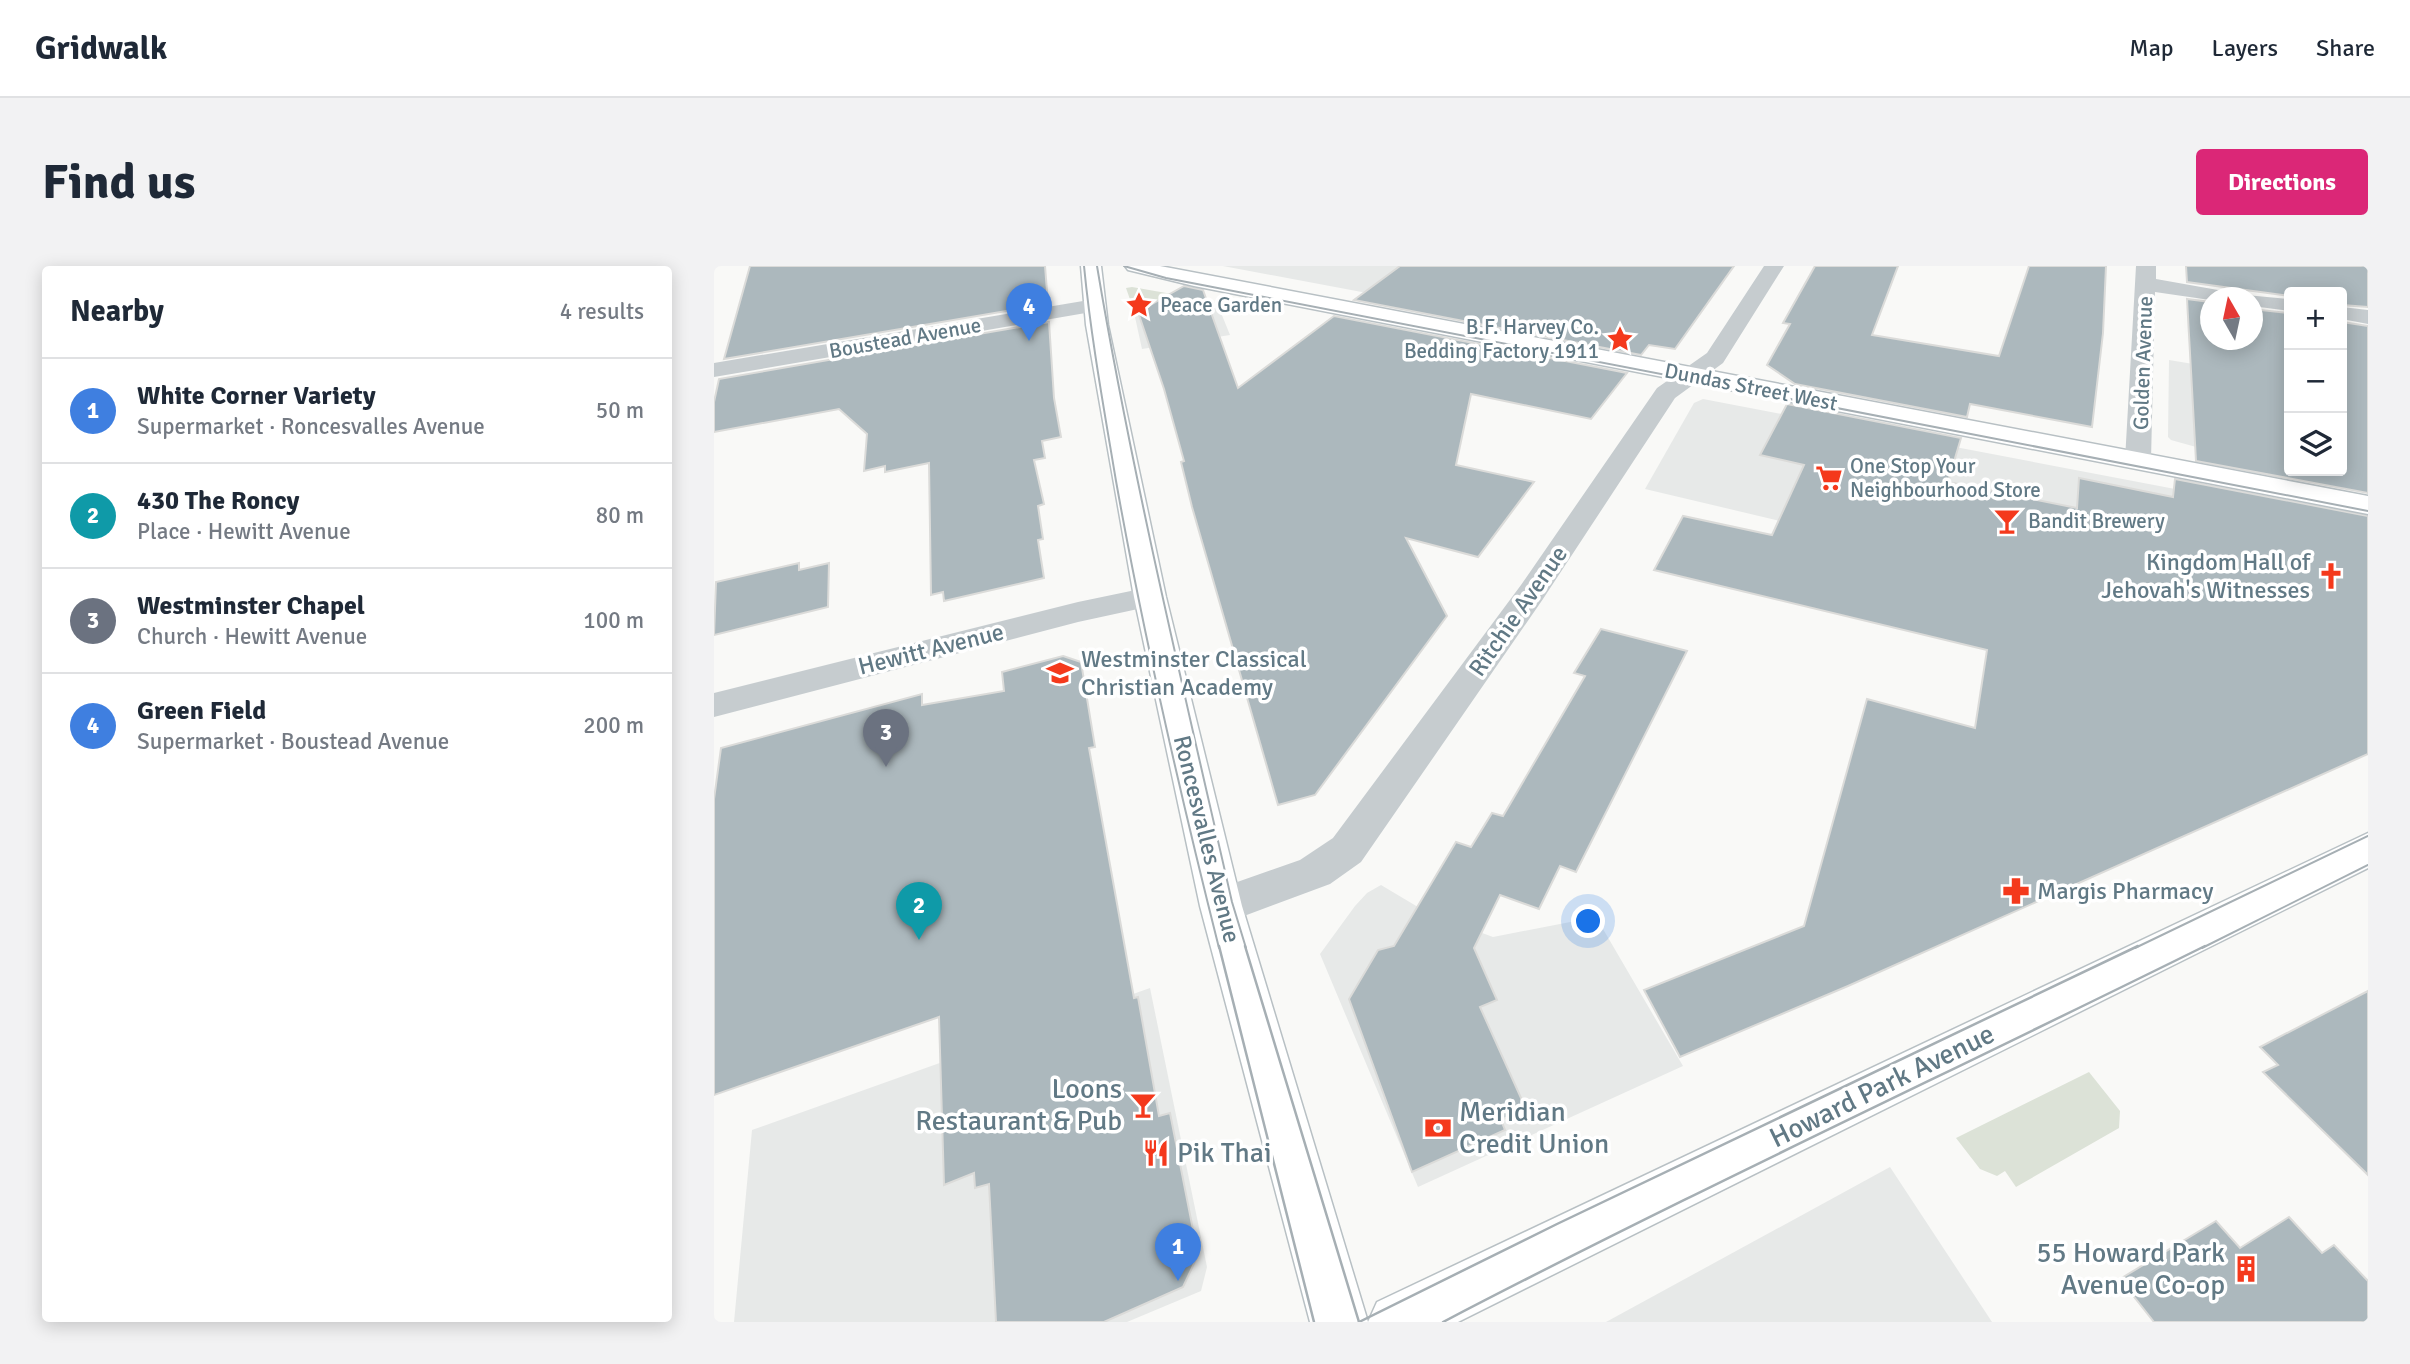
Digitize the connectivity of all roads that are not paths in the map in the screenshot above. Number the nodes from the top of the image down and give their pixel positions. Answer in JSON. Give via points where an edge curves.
{"nodes":[{"id":1,"x":1091,"y":266,"type":"edge"},
{"id":2,"x":1135,"y":266,"type":"edge"},
{"id":3,"x":1774,"y":266,"type":"edge"},
{"id":4,"x":2146,"y":275,"type":"edge"},
{"id":5,"x":2200,"y":288,"type":"edge"},
{"id":6,"x":2263,"y":301,"type":"edge"},
{"id":7,"x":2284,"y":304,"type":"edge"},
{"id":8,"x":1095,"y":305,"type":"junction"},
{"id":9,"x":2347,"y":314,"type":"edge"},
{"id":10,"x":2368,"y":317,"type":"edge"},
{"id":11,"x":714,"y":370,"type":"edge"},
{"id":12,"x":1689,"y":376,"type":"junction"},
{"id":13,"x":2138,"y":460,"type":"junction"},
{"id":14,"x":2368,"y":506,"type":"edge"},
{"id":15,"x":1150,"y":597,"type":"junction"},
{"id":16,"x":714,"y":705,"type":"edge"},
{"id":17,"x":2368,"y":849,"type":"edge"},
{"id":18,"x":1221,"y":906,"type":"junction"},
{"id":19,"x":1339,"y":1322,"type":"edge"},
{"id":20,"x":1396,"y":1322,"type":"edge"}],
"edges":[{"from":1,"to":8,"type":"street","name":"Roncesvalles Avenue"},
{"from":2,"to":12,"type":"street","name":"Dundas Street West"},
{"from":3,"to":12,"type":"street","name":"Ritchie Avenue","via":[[1715,358]]},
{"from":4,"to":5,"type":"street"},
{"from":4,"to":13,"type":"street","name":"Golden Avenue"},
{"from":6,"to":7,"type":"street"},
{"from":8,"to":11,"type":"street","name":"Boustead Avenue"},
{"from":8,"to":15,"type":"street","name":"Roncesvalles Avenue"},
{"from":9,"to":10,"type":"street"},
{"from":12,"to":13,"type":"street","name":"Dundas Street West"},
{"from":12,"to":18,"type":"street","name":"Ritchie Avenue","via":[[1666,393],[1532,592],[1348,850],[1315,872]]},
{"from":13,"to":14,"type":"street","name":"Dundas Street West"},
{"from":15,"to":16,"type":"street","name":"Hewitt Avenue"},
{"from":15,"to":18,"type":"street","name":"Roncesvalles Avenue"},
{"from":17,"to":20,"type":"street","name":"Howard Park Avenue"},
{"from":18,"to":19,"type":"street","name":"Roncesvalles Avenue"}]}
